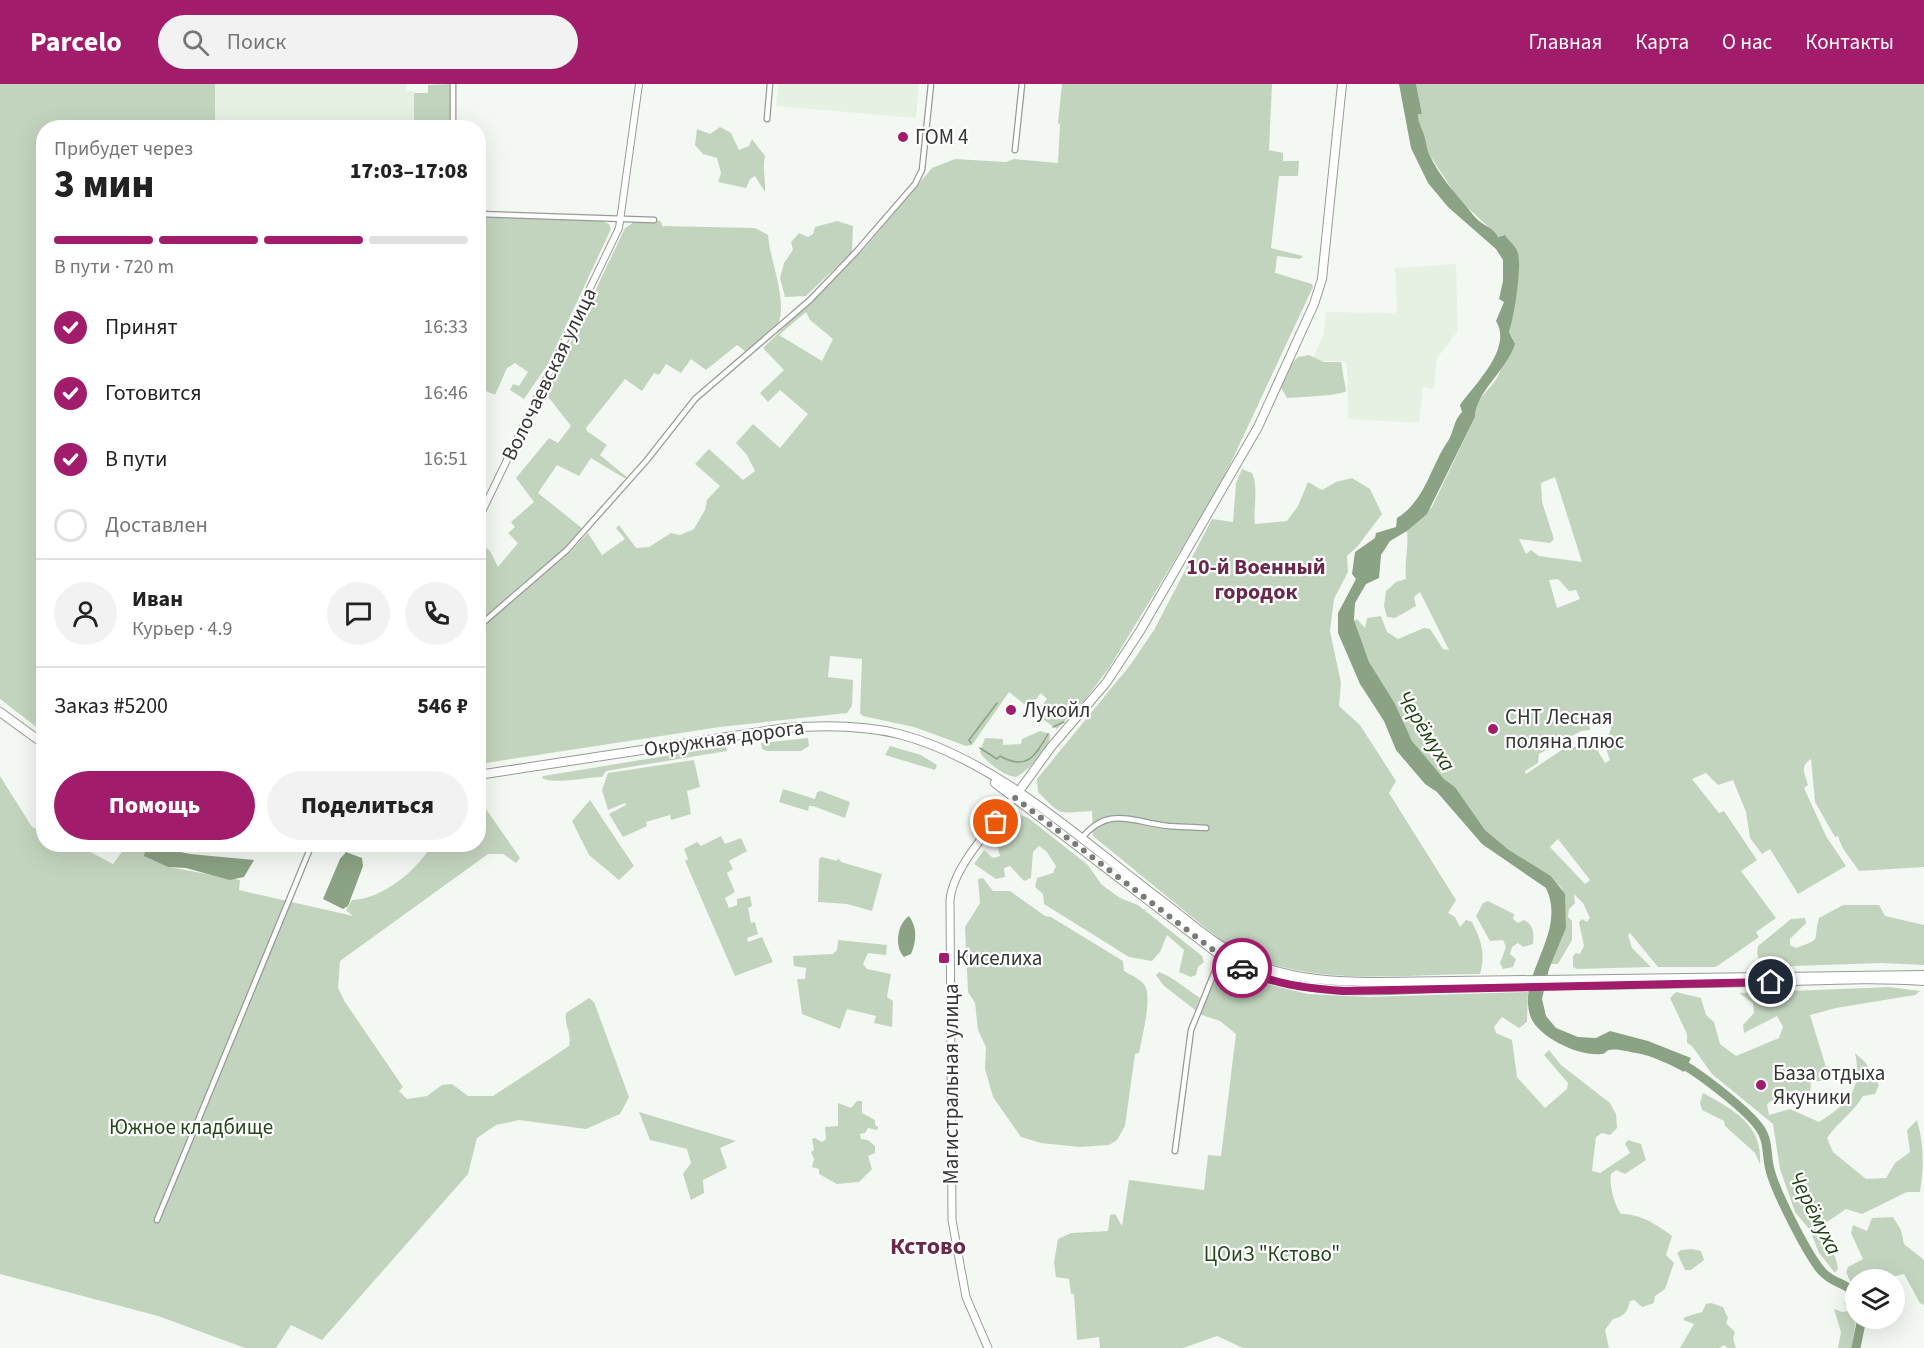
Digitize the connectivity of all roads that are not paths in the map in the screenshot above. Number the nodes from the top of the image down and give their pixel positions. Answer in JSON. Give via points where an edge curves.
{"nodes":[{"id":1,"x":453,"y":84,"type":"edge"},
{"id":2,"x":639,"y":84,"type":"edge"},
{"id":3,"x":770,"y":84,"type":"edge"},
{"id":4,"x":931,"y":84,"type":"edge"},
{"id":5,"x":1022,"y":84,"type":"edge"},
{"id":6,"x":1342,"y":84,"type":"edge"},
{"id":7,"x":767,"y":119,"type":"dead end"},
{"id":8,"x":453,"y":120,"type":"edge"},
{"id":9,"x":1015,"y":150,"type":"dead end"},
{"id":10,"x":486,"y":214,"type":"edge"},
{"id":11,"x":621,"y":220,"type":"junction"},
{"id":12,"x":654,"y":220,"type":"dead end"},
{"id":13,"x":486,"y":503,"type":"edge"},
{"id":14,"x":486,"y":620,"type":"edge"},
{"id":15,"x":0,"y":712,"type":"edge"},
{"id":16,"x":36,"y":738,"type":"edge"},
{"id":17,"x":486,"y":774,"type":"edge"},
{"id":18,"x":1016,"y":795,"type":"junction"},
{"id":19,"x":1206,"y":828,"type":"dead end"},
{"id":20,"x":1081,"y":840,"type":"junction"},
{"id":21,"x":309,"y":852,"type":"edge"},
{"id":22,"x":1221,"y":956,"type":"junction"},
{"id":23,"x":1922,"y":979,"type":"edge"},
{"id":24,"x":1510,"y":983,"type":"junction"},
{"id":25,"x":1176,"y":1152,"type":"dead end"},
{"id":26,"x":158,"y":1220,"type":"dead end"},
{"id":27,"x":988,"y":1348,"type":"edge"}],
"edges":[{"from":1,"to":8,"type":"street"},
{"from":2,"to":11,"type":"street","name":"Волочаевская улица"},
{"from":3,"to":7,"type":"street"},
{"from":4,"to":14,"type":"street","via":[[921,175],[857,252],[810,300],[695,399],[567,550]]},
{"from":5,"to":9,"type":"street"},
{"from":6,"to":18,"type":"main road","via":[[1322,279],[1263,417],[1133,642]]},
{"from":10,"to":11,"type":"street"},
{"from":11,"to":12,"type":"street"},
{"from":11,"to":13,"type":"street","name":"Волочаевская улица"},
{"from":15,"to":16,"type":"main road"},
{"from":17,"to":18,"type":"main road","name":"Окружная дорога","via":[[813,726],[887,731],[920,741],[965,761]]},
{"from":18,"to":20,"type":"main road","name":"Окружная дорога"},
{"from":18,"to":22,"type":"main road","name":"Окружная дорога"},
{"from":18,"to":27,"type":"main road","name":"Магистральная улица","via":[[957,875],[950,900],[952,1220],[966,1297]]},
{"from":19,"to":20,"type":"street","via":[[1166,826],[1119,817],[1104,820]]},
{"from":20,"to":24,"type":"main road","name":"Окружная дорога","via":[[1226,949],[1277,972],[1340,982]]},
{"from":21,"to":26,"type":"street"},
{"from":22,"to":24,"type":"main road","name":"Окружная дорога","via":[[1246,971],[1309,988],[1381,991]]},
{"from":22,"to":25,"type":"street","via":[[1192,1025]]},
{"from":23,"to":24,"type":"main road","name":"Окружная дорога"}]}
